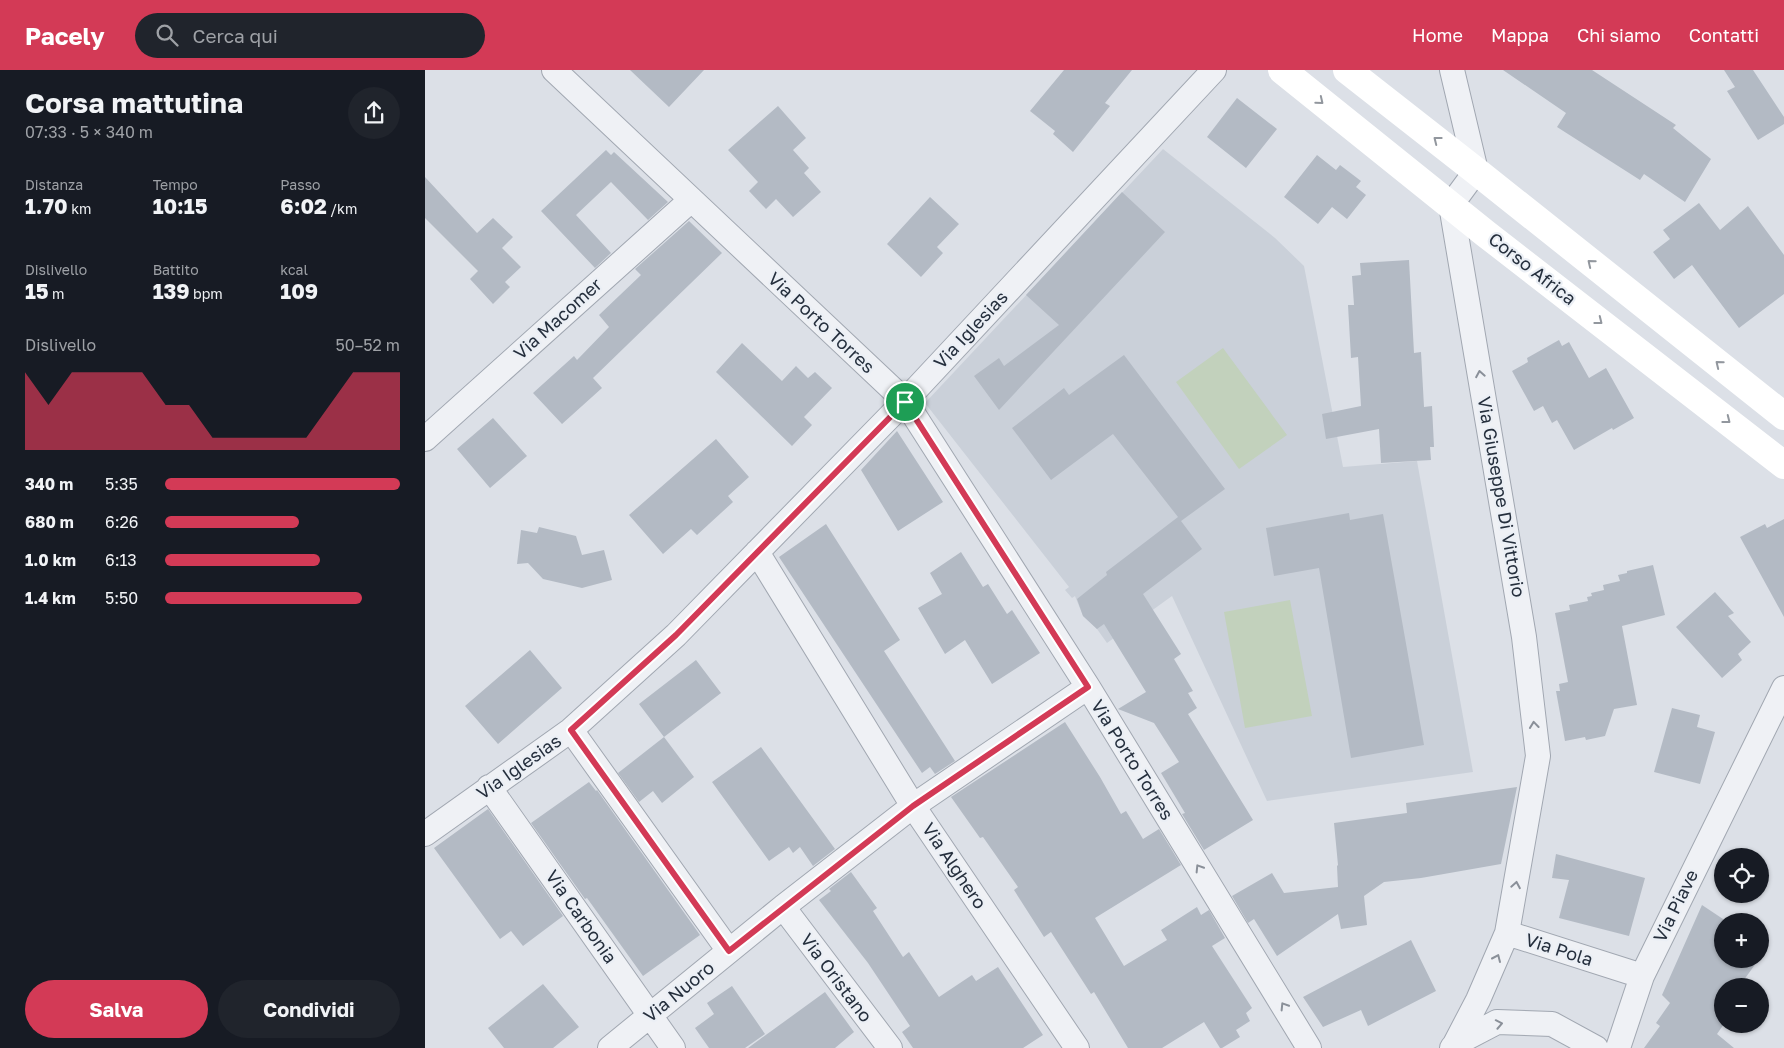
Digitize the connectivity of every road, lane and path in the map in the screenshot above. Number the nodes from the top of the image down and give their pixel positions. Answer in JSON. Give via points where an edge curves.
{"nodes":[{"id":1,"x":554,"y":70,"type":"edge"},
{"id":2,"x":1214,"y":70,"type":"edge"},
{"id":3,"x":1282,"y":70,"type":"edge"},
{"id":4,"x":1347,"y":70,"type":"edge"},
{"id":5,"x":1452,"y":70,"type":"edge"},
{"id":6,"x":1476,"y":171,"type":"junction"},
{"id":7,"x":691,"y":200,"type":"junction"},
{"id":8,"x":1451,"y":205,"type":"junction"},
{"id":9,"x":905,"y":402,"type":"junction"},
{"id":10,"x":1784,"y":416,"type":"edge"},
{"id":11,"x":425,"y":439,"type":"edge"},
{"id":12,"x":1784,"y":465,"type":"edge"},
{"id":13,"x":757,"y":552,"type":"junction"},
{"id":14,"x":1088,"y":687,"type":"junction"},
{"id":15,"x":1784,"y":688,"type":"edge"},
{"id":16,"x":571,"y":730,"type":"junction"},
{"id":17,"x":489,"y":787,"type":"junction"},
{"id":18,"x":913,"y":806,"type":"junction"},
{"id":19,"x":425,"y":834,"type":"edge"},
{"id":20,"x":783,"y":907,"type":"junction"},
{"id":21,"x":1507,"y":934,"type":"junction"},
{"id":22,"x":729,"y":951,"type":"junction"},
{"id":23,"x":1641,"y":976,"type":"junction"},
{"id":24,"x":651,"y":1016,"type":"junction"},
{"id":25,"x":1453,"y":1046,"type":"edge"},
{"id":26,"x":609,"y":1048,"type":"edge"},
{"id":27,"x":673,"y":1048,"type":"edge"},
{"id":28,"x":890,"y":1048,"type":"edge"},
{"id":29,"x":1077,"y":1048,"type":"edge"},
{"id":30,"x":1309,"y":1048,"type":"edge"},
{"id":31,"x":1596,"y":1048,"type":"edge"},
{"id":32,"x":1618,"y":1048,"type":"edge"}],
"edges":[{"from":1,"to":7,"type":"street","name":"Via Porto Torres"},
{"from":2,"to":9,"type":"street","name":"Via Iglesias"},
{"from":3,"to":8,"type":"street","name":"Corso Africa","one_way":true},
{"from":6,"to":4,"type":"street","one_way":true},
{"from":5,"to":6,"type":"street"},
{"from":6,"to":8,"type":"street"},
{"from":10,"to":6,"type":"street","one_way":true},
{"from":7,"to":9,"type":"street","name":"Via Porto Torres"},
{"from":7,"to":11,"type":"street","name":"Via Macomer"},
{"from":8,"to":12,"type":"street","name":"Corso Africa","one_way":true},
{"from":21,"to":8,"type":"street","name":"Via Giuseppe Di Vittorio","one_way":true,"via":[[1538,756],[1524,637]]},
{"from":9,"to":13,"type":"street","name":"Via Iglesias"},
{"from":9,"to":14,"type":"street","name":"Via Porto Torres"},
{"from":13,"to":16,"type":"street","name":"Via Iglesias","via":[[676,635]]},
{"from":13,"to":18,"type":"street","name":"Via Alghero"},
{"from":14,"to":18,"type":"street","name":"Via Nuoro"},
{"from":30,"to":14,"type":"street","name":"Via Porto Torres","one_way":true},
{"from":15,"to":23,"type":"street","name":"Via Piave"},
{"from":16,"to":17,"type":"street","name":"Via Iglesias"},
{"from":16,"to":22,"type":"street"},
{"from":17,"to":19,"type":"street","name":"Via Iglesias"},
{"from":17,"to":24,"type":"street","name":"Via Carbonia"},
{"from":18,"to":20,"type":"street","name":"Via Nuoro"},
{"from":18,"to":29,"type":"street","name":"Via Alghero"},
{"from":20,"to":22,"type":"street","name":"Via Nuoro"},
{"from":20,"to":28,"type":"street","name":"Via Oristano"},
{"from":21,"to":23,"type":"street","name":"Via Pola"},
{"from":25,"to":21,"type":"street","name":"Via Pola","one_way":true,"via":[[1478,1000]]},
{"from":22,"to":24,"type":"street","name":"Via Nuoro"},
{"from":23,"to":32,"type":"street","name":"Via Piave"},
{"from":24,"to":26,"type":"street","name":"Via Nuoro"},
{"from":24,"to":27,"type":"street","name":"Via Carbonia"},
{"from":25,"to":31,"type":"street","name":"Via Pola","one_way":true,"via":[[1497,1022],[1551,1024]]}]}
